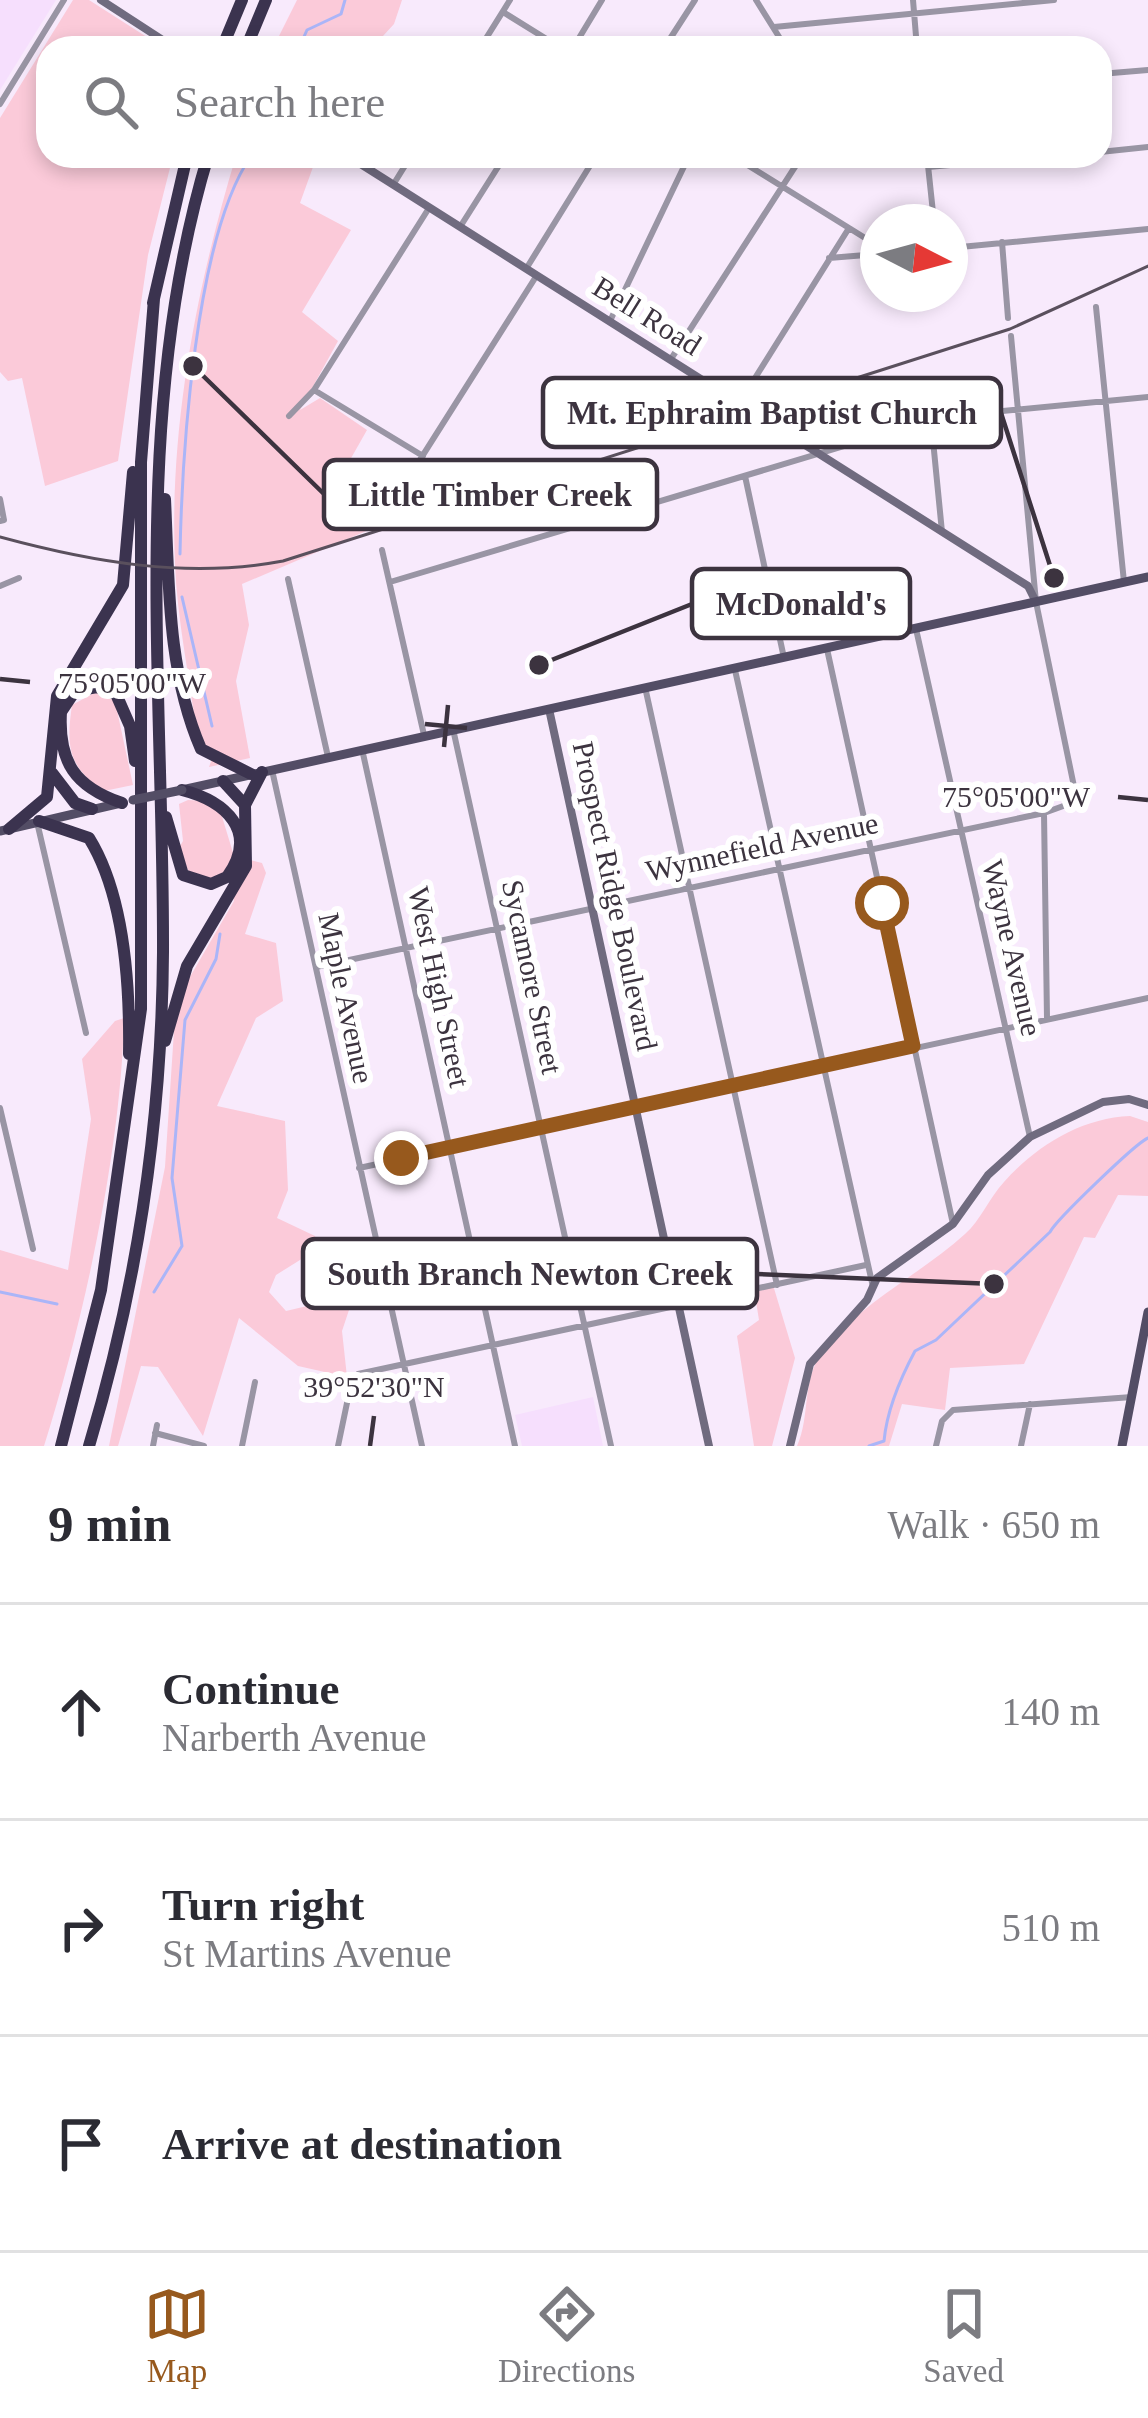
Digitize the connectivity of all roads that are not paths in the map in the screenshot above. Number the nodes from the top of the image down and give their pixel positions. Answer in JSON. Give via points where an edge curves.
{"nodes":[{"id":1,"x":64,"y":0,"type":"edge"},
{"id":2,"x":242,"y":0,"type":"edge"},
{"id":3,"x":266,"y":0,"type":"edge"},
{"id":4,"x":510,"y":0,"type":"edge"},
{"id":5,"x":602,"y":0,"type":"edge"},
{"id":6,"x":695,"y":0,"type":"edge"},
{"id":7,"x":756,"y":0,"type":"edge"},
{"id":8,"x":913,"y":0,"type":"edge"},
{"id":9,"x":1054,"y":0,"type":"edge"},
{"id":10,"x":107,"y":2,"type":"edge"},
{"id":11,"x":503,"y":12,"type":"junction"},
{"id":12,"x":914,"y":13,"type":"junction"},
{"id":13,"x":774,"y":27,"type":"junction"},
{"id":14,"x":42,"y":36,"type":"edge"},
{"id":15,"x":157,"y":36,"type":"edge"},
{"id":16,"x":227,"y":36,"type":"edge"},
{"id":17,"x":250,"y":36,"type":"edge"},
{"id":18,"x":488,"y":36,"type":"edge"},
{"id":19,"x":542,"y":36,"type":"edge"},
{"id":20,"x":580,"y":36,"type":"edge"},
{"id":21,"x":672,"y":36,"type":"edge"},
{"id":22,"x":779,"y":36,"type":"edge"},
{"id":23,"x":915,"y":36,"type":"edge"},
{"id":24,"x":36,"y":46,"type":"edge"},
{"id":25,"x":1148,"y":70,"type":"edge"},
{"id":26,"x":1112,"y":73,"type":"edge"},
{"id":27,"x":0,"y":104,"type":"edge"},
{"id":28,"x":1148,"y":147,"type":"edge"},
{"id":29,"x":1112,"y":151,"type":"edge"},
{"id":30,"x":185,"y":168,"type":"edge"},
{"id":31,"x":205,"y":168,"type":"edge"},
{"id":32,"x":367,"y":168,"type":"edge"},
{"id":33,"x":403,"y":168,"type":"edge"},
{"id":34,"x":497,"y":168,"type":"edge"},
{"id":35,"x":588,"y":168,"type":"edge"},
{"id":36,"x":683,"y":168,"type":"edge"},
{"id":37,"x":753,"y":168,"type":"edge"},
{"id":38,"x":794,"y":168,"type":"edge"},
{"id":39,"x":928,"y":168,"type":"edge"},
{"id":40,"x":393,"y":184,"type":"junction"},
{"id":41,"x":782,"y":186,"type":"junction"},
{"id":42,"x":932,"y":204,"type":"edge"},
{"id":43,"x":429,"y":208,"type":"junction"},
{"id":44,"x":460,"y":227,"type":"junction"},
{"id":45,"x":849,"y":228,"type":"junction"},
{"id":46,"x":1148,"y":229,"type":"edge"},
{"id":47,"x":860,"y":236,"type":"edge"},
{"id":48,"x":1002,"y":242,"type":"junction"},
{"id":49,"x":968,"y":246,"type":"edge"},
{"id":50,"x":860,"y":253,"type":"edge"},
{"id":51,"x":830,"y":258,"type":"junction"},
{"id":52,"x":526,"y":268,"type":"junction"},
{"id":53,"x":537,"y":275,"type":"junction"},
{"id":54,"x":154,"y":299,"type":"junction"},
{"id":55,"x":1096,"y":307,"type":"dead end"},
{"id":56,"x":1008,"y":318,"type":"dead end"},
{"id":57,"x":610,"y":322,"type":"junction"},
{"id":58,"x":1011,"y":335,"type":"dead end"},
{"id":59,"x":671,"y":358,"type":"junction"},
{"id":60,"x":314,"y":390,"type":"junction"},
{"id":61,"x":1148,"y":397,"type":"edge"},
{"id":62,"x":1106,"y":401,"type":"junction"},
{"id":63,"x":740,"y":402,"type":"junction"},
{"id":64,"x":1018,"y":410,"type":"junction"},
{"id":65,"x":290,"y":416,"type":"dead end"},
{"id":66,"x":161,"y":418,"type":"junction"},
{"id":67,"x":931,"y":420,"type":"junction"},
{"id":68,"x":821,"y":454,"type":"junction"},
{"id":69,"x":423,"y":456,"type":"junction"},
{"id":70,"x":746,"y":476,"type":"junction"},
{"id":71,"x":0,"y":500,"type":"edge"},
{"id":72,"x":385,"y":515,"type":"dead end"},
{"id":73,"x":2,"y":520,"type":"edge"},
{"id":74,"x":942,"y":532,"type":"junction"},
{"id":75,"x":382,"y":550,"type":"dead end"},
{"id":76,"x":1148,"y":577,"type":"edge"},
{"id":77,"x":19,"y":578,"type":"dead end"},
{"id":78,"x":289,"y":579,"type":"dead end"},
{"id":79,"x":389,"y":582,"type":"junction"},
{"id":80,"x":1124,"y":583,"type":"junction"},
{"id":81,"x":0,"y":586,"type":"edge"},
{"id":82,"x":1036,"y":602,"type":"junction"},
{"id":83,"x":916,"y":628,"type":"junction"},
{"id":84,"x":827,"y":649,"type":"junction"},
{"id":85,"x":784,"y":658,"type":"junction"},
{"id":86,"x":735,"y":669,"type":"junction"},
{"id":87,"x":645,"y":687,"type":"junction"},
{"id":88,"x":548,"y":708,"type":"junction"},
{"id":89,"x":453,"y":729,"type":"junction"},
{"id":90,"x":424,"y":735,"type":"junction"},
{"id":91,"x":362,"y":749,"type":"junction"},
{"id":92,"x":328,"y":757,"type":"junction"},
{"id":93,"x":51,"y":760,"type":"junction"},
{"id":94,"x":160,"y":766,"type":"junction"},
{"id":95,"x":262,"y":772,"type":"junction"},
{"id":96,"x":223,"y":781,"type":"junction"},
{"id":97,"x":182,"y":790,"type":"junction"},
{"id":98,"x":127,"y":801,"type":"junction"},
{"id":99,"x":245,"y":805,"type":"junction"},
{"id":100,"x":92,"y":809,"type":"junction"},
{"id":101,"x":1044,"y":813,"type":"junction"},
{"id":102,"x":38,"y":822,"type":"junction"},
{"id":103,"x":961,"y":829,"type":"junction"},
{"id":104,"x":5,"y":830,"type":"edge"},
{"id":105,"x":142,"y":845,"type":"junction"},
{"id":106,"x":870,"y":849,"type":"junction"},
{"id":107,"x":779,"y":868,"type":"junction"},
{"id":108,"x":687,"y":888,"type":"junction"},
{"id":109,"x":594,"y":908,"type":"junction"},
{"id":110,"x":497,"y":930,"type":"junction"},
{"id":111,"x":406,"y":950,"type":"junction"},
{"id":112,"x":316,"y":967,"type":"junction"},
{"id":113,"x":1148,"y":998,"type":"edge"},
{"id":114,"x":1048,"y":1018,"type":"junction"},
{"id":115,"x":1005,"y":1028,"type":"junction"},
{"id":116,"x":86,"y":1033,"type":"dead end"},
{"id":117,"x":913,"y":1046,"type":"junction"},
{"id":118,"x":823,"y":1066,"type":"junction"},
{"id":119,"x":158,"y":1071,"type":"junction"},
{"id":120,"x":134,"y":1084,"type":"junction"},
{"id":121,"x":732,"y":1086,"type":"junction"},
{"id":122,"x":636,"y":1105,"type":"junction"},
{"id":123,"x":1148,"y":1105,"type":"edge"},
{"id":124,"x":0,"y":1108,"type":"edge"},
{"id":125,"x":541,"y":1128,"type":"junction"},
{"id":126,"x":1030,"y":1137,"type":"junction"},
{"id":127,"x":450,"y":1148,"type":"junction"},
{"id":128,"x":359,"y":1168,"type":"junction"},
{"id":129,"x":953,"y":1224,"type":"junction"},
{"id":130,"x":33,"y":1249,"type":"dead end"},
{"id":131,"x":866,"y":1265,"type":"junction"},
{"id":132,"x":777,"y":1285,"type":"junction"},
{"id":133,"x":873,"y":1287,"type":"junction"},
{"id":134,"x":677,"y":1307,"type":"junction"},
{"id":135,"x":1148,"y":1312,"type":"edge"},
{"id":136,"x":584,"y":1327,"type":"junction"},
{"id":137,"x":494,"y":1347,"type":"junction"},
{"id":138,"x":402,"y":1366,"type":"junction"},
{"id":139,"x":255,"y":1382,"type":"dead end"},
{"id":140,"x":1132,"y":1397,"type":"junction"},
{"id":141,"x":1030,"y":1404,"type":"junction"},
{"id":142,"x":61,"y":1446,"type":"edge"},
{"id":143,"x":89,"y":1446,"type":"edge"},
{"id":144,"x":153,"y":1446,"type":"edge"},
{"id":145,"x":204,"y":1446,"type":"edge"},
{"id":146,"x":242,"y":1446,"type":"edge"},
{"id":147,"x":338,"y":1446,"type":"edge"},
{"id":148,"x":422,"y":1446,"type":"edge"},
{"id":149,"x":515,"y":1446,"type":"edge"},
{"id":150,"x":610,"y":1446,"type":"edge"},
{"id":151,"x":710,"y":1446,"type":"edge"},
{"id":152,"x":790,"y":1446,"type":"edge"},
{"id":153,"x":936,"y":1446,"type":"edge"},
{"id":154,"x":1022,"y":1446,"type":"edge"},
{"id":155,"x":1122,"y":1446,"type":"edge"}],
"edges":[{"from":1,"to":14,"type":"street"},
{"from":2,"to":16,"type":"highway"},
{"from":3,"to":17,"type":"highway"},
{"from":4,"to":11,"type":"street"},
{"from":5,"to":20,"type":"street"},
{"from":6,"to":21,"type":"street"},
{"from":7,"to":13,"type":"street"},
{"from":8,"to":12,"type":"street"},
{"from":9,"to":12,"type":"street"},
{"from":10,"to":15,"type":"street"},
{"from":11,"to":18,"type":"street"},
{"from":11,"to":19,"type":"street"},
{"from":12,"to":13,"type":"street"},
{"from":12,"to":23,"type":"street"},
{"from":13,"to":22,"type":"street"},
{"from":24,"to":27,"type":"street"},
{"from":25,"to":26,"type":"street"},
{"from":28,"to":29,"type":"street"},
{"from":30,"to":54,"type":"highway"},
{"from":31,"to":66,"type":"highway","via":[[179,277]]},
{"from":32,"to":40,"type":"street","name":"Bell Road"},
{"from":33,"to":40,"type":"street"},
{"from":34,"to":44,"type":"street"},
{"from":35,"to":52,"type":"street"},
{"from":36,"to":57,"type":"street"},
{"from":37,"to":41,"type":"street"},
{"from":38,"to":41,"type":"street"},
{"from":39,"to":42,"type":"street"},
{"from":40,"to":43,"type":"street","name":"Bell Road"},
{"from":41,"to":45,"type":"street"},
{"from":41,"to":59,"type":"street"},
{"from":43,"to":44,"type":"street","name":"Bell Road"},
{"from":43,"to":60,"type":"street"},
{"from":44,"to":52,"type":"street","name":"Bell Road"},
{"from":45,"to":47,"type":"street"},
{"from":45,"to":51,"type":"street"},
{"from":46,"to":48,"type":"street"},
{"from":48,"to":49,"type":"street"},
{"from":48,"to":56,"type":"street"},
{"from":50,"to":51,"type":"street"},
{"from":51,"to":63,"type":"street"},
{"from":52,"to":53,"type":"street","name":"Bell Road"},
{"from":53,"to":57,"type":"street","name":"Bell Road"},
{"from":53,"to":69,"type":"street"},
{"from":54,"to":93,"type":"highway","via":[[140,369],[123,585],[57,696]]},
{"from":54,"to":105,"type":"highway","via":[[141,462]]},
{"from":55,"to":62,"type":"street"},
{"from":57,"to":59,"type":"street","name":"Bell Road"},
{"from":58,"to":64,"type":"street"},
{"from":59,"to":63,"type":"street","name":"Bell Road"},
{"from":60,"to":65,"type":"street"},
{"from":60,"to":69,"type":"street"},
{"from":61,"to":62,"type":"street"},
{"from":62,"to":64,"type":"street"},
{"from":62,"to":80,"type":"street"},
{"from":63,"to":68,"type":"street","name":"Bell Road"},
{"from":64,"to":67,"type":"street"},
{"from":64,"to":82,"type":"street"},
{"from":66,"to":94,"type":"highway"},
{"from":66,"to":95,"type":"highway","via":[[171,621],[191,725],[201,749]]},
{"from":67,"to":68,"type":"street"},
{"from":67,"to":74,"type":"street"},
{"from":68,"to":70,"type":"street"},
{"from":68,"to":74,"type":"street","name":"Bell Road"},
{"from":69,"to":72,"type":"street"},
{"from":70,"to":79,"type":"street"},
{"from":70,"to":85,"type":"street"},
{"from":71,"to":73,"type":"street"},
{"from":74,"to":82,"type":"street","name":"Bell Road","via":[[1028,586]]},
{"from":75,"to":79,"type":"street"},
{"from":76,"to":80,"type":"main road"},
{"from":77,"to":81,"type":"street"},
{"from":78,"to":92,"type":"street"},
{"from":79,"to":90,"type":"street"},
{"from":80,"to":82,"type":"main road"},
{"from":82,"to":83,"type":"main road"},
{"from":82,"to":101,"type":"street","name":"Wynnefield Avenue","via":[[1077,801]]},
{"from":83,"to":84,"type":"main road"},
{"from":83,"to":103,"type":"street","name":"Wayne Avenue"},
{"from":84,"to":85,"type":"main road"},
{"from":84,"to":106,"type":"street"},
{"from":85,"to":86,"type":"main road"},
{"from":86,"to":87,"type":"main road"},
{"from":86,"to":107,"type":"street"},
{"from":87,"to":88,"type":"main road"},
{"from":87,"to":108,"type":"street"},
{"from":88,"to":89,"type":"main road"},
{"from":88,"to":109,"type":"street","name":"Prospect Ridge Boulevard"},
{"from":89,"to":90,"type":"main road"},
{"from":89,"to":110,"type":"street","name":"Sycamore Street"},
{"from":90,"to":91,"type":"main road"},
{"from":91,"to":92,"type":"main road"},
{"from":91,"to":111,"type":"street","name":"West High Street"},
{"from":92,"to":95,"type":"main road"},
{"from":93,"to":100,"type":"highway","via":[[64,791]]},
{"from":93,"to":104,"type":"highway","via":[[47,796]]},
{"from":94,"to":97,"type":"highway","via":[[179,871],[194,882],[224,880],[239,850],[229,812],[218,800]]},
{"from":94,"to":119,"type":"highway"},
{"from":95,"to":96,"type":"main road"},
{"from":95,"to":99,"type":"highway"},
{"from":95,"to":112,"type":"street","name":"Maple Avenue"},
{"from":96,"to":97,"type":"main road"},
{"from":96,"to":99,"type":"highway"},
{"from":97,"to":98,"type":"main road","bridge":true},
{"from":98,"to":100,"type":"main road"},
{"from":98,"to":105,"type":"highway","via":[[90,792],[66,762],[61,712],[75,692],[109,689],[125,710]]},
{"from":99,"to":119,"type":"highway","via":[[246,866],[182,977]]},
{"from":100,"to":102,"type":"main road"},
{"from":101,"to":103,"type":"street","name":"Wynnefield Avenue"},
{"from":101,"to":114,"type":"street"},
{"from":102,"to":104,"type":"main road"},
{"from":102,"to":116,"type":"street"},
{"from":102,"to":120,"type":"highway","via":[[89,838],[106,873],[123,955]]},
{"from":103,"to":106,"type":"street","name":"Wynnefield Avenue"},
{"from":103,"to":115,"type":"street","name":"Wayne Avenue"},
{"from":105,"to":120,"type":"highway"},
{"from":106,"to":107,"type":"street","name":"Wynnefield Avenue"},
{"from":106,"to":117,"type":"street"},
{"from":107,"to":108,"type":"street","name":"Wynnefield Avenue"},
{"from":107,"to":118,"type":"street"},
{"from":108,"to":109,"type":"street","name":"Wynnefield Avenue"},
{"from":108,"to":121,"type":"street"},
{"from":109,"to":110,"type":"street","name":"Wynnefield Avenue"},
{"from":109,"to":122,"type":"street","name":"Prospect Ridge Boulevard"},
{"from":110,"to":111,"type":"street","name":"Wynnefield Avenue"},
{"from":110,"to":125,"type":"street","name":"Sycamore Street"},
{"from":111,"to":112,"type":"street","name":"Wynnefield Avenue"},
{"from":111,"to":127,"type":"street","name":"West High Street"},
{"from":112,"to":128,"type":"street","name":"Maple Avenue"},
{"from":113,"to":114,"type":"street"},
{"from":114,"to":115,"type":"street"},
{"from":115,"to":117,"type":"street"},
{"from":115,"to":126,"type":"street","name":"Wayne Avenue"},
{"from":117,"to":118,"type":"street"},
{"from":117,"to":129,"type":"street"},
{"from":118,"to":121,"type":"street"},
{"from":118,"to":131,"type":"street"},
{"from":119,"to":143,"type":"highway","via":[[132,1270]]},
{"from":120,"to":142,"type":"highway","via":[[101,1290]]},
{"from":121,"to":122,"type":"street"},
{"from":121,"to":132,"type":"street"},
{"from":122,"to":125,"type":"street"},
{"from":122,"to":134,"type":"street","name":"Prospect Ridge Boulevard"},
{"from":123,"to":126,"type":"street","via":[[1102,1102]]},
{"from":124,"to":130,"type":"street"},
{"from":125,"to":127,"type":"street"},
{"from":125,"to":136,"type":"street","name":"Sycamore Street"},
{"from":126,"to":129,"type":"street","via":[[988,1175]]},
{"from":127,"to":128,"type":"street"},
{"from":127,"to":137,"type":"street","name":"West High Street"},
{"from":128,"to":138,"type":"street","name":"Maple Avenue"},
{"from":129,"to":133,"type":"street"},
{"from":131,"to":132,"type":"street"},
{"from":131,"to":133,"type":"street"},
{"from":132,"to":134,"type":"street"},
{"from":133,"to":152,"type":"street","via":[[810,1364]]},
{"from":134,"to":136,"type":"street"},
{"from":134,"to":151,"type":"street","name":"Prospect Ridge Boulevard"},
{"from":135,"to":140,"type":"main road"},
{"from":136,"to":137,"type":"street"},
{"from":136,"to":150,"type":"street","name":"Sycamore Street"},
{"from":137,"to":138,"type":"street"},
{"from":137,"to":149,"type":"street","name":"West High Street"},
{"from":138,"to":147,"type":"street","via":[[352,1379]]},
{"from":138,"to":148,"type":"street","name":"Maple Avenue"},
{"from":139,"to":146,"type":"street"},
{"from":140,"to":141,"type":"street"},
{"from":140,"to":155,"type":"main road"},
{"from":141,"to":153,"type":"street","via":[[946,1414]]},
{"from":141,"to":154,"type":"street"},
{"from":144,"to":145,"type":"street","via":[[156,1429]]}]}
